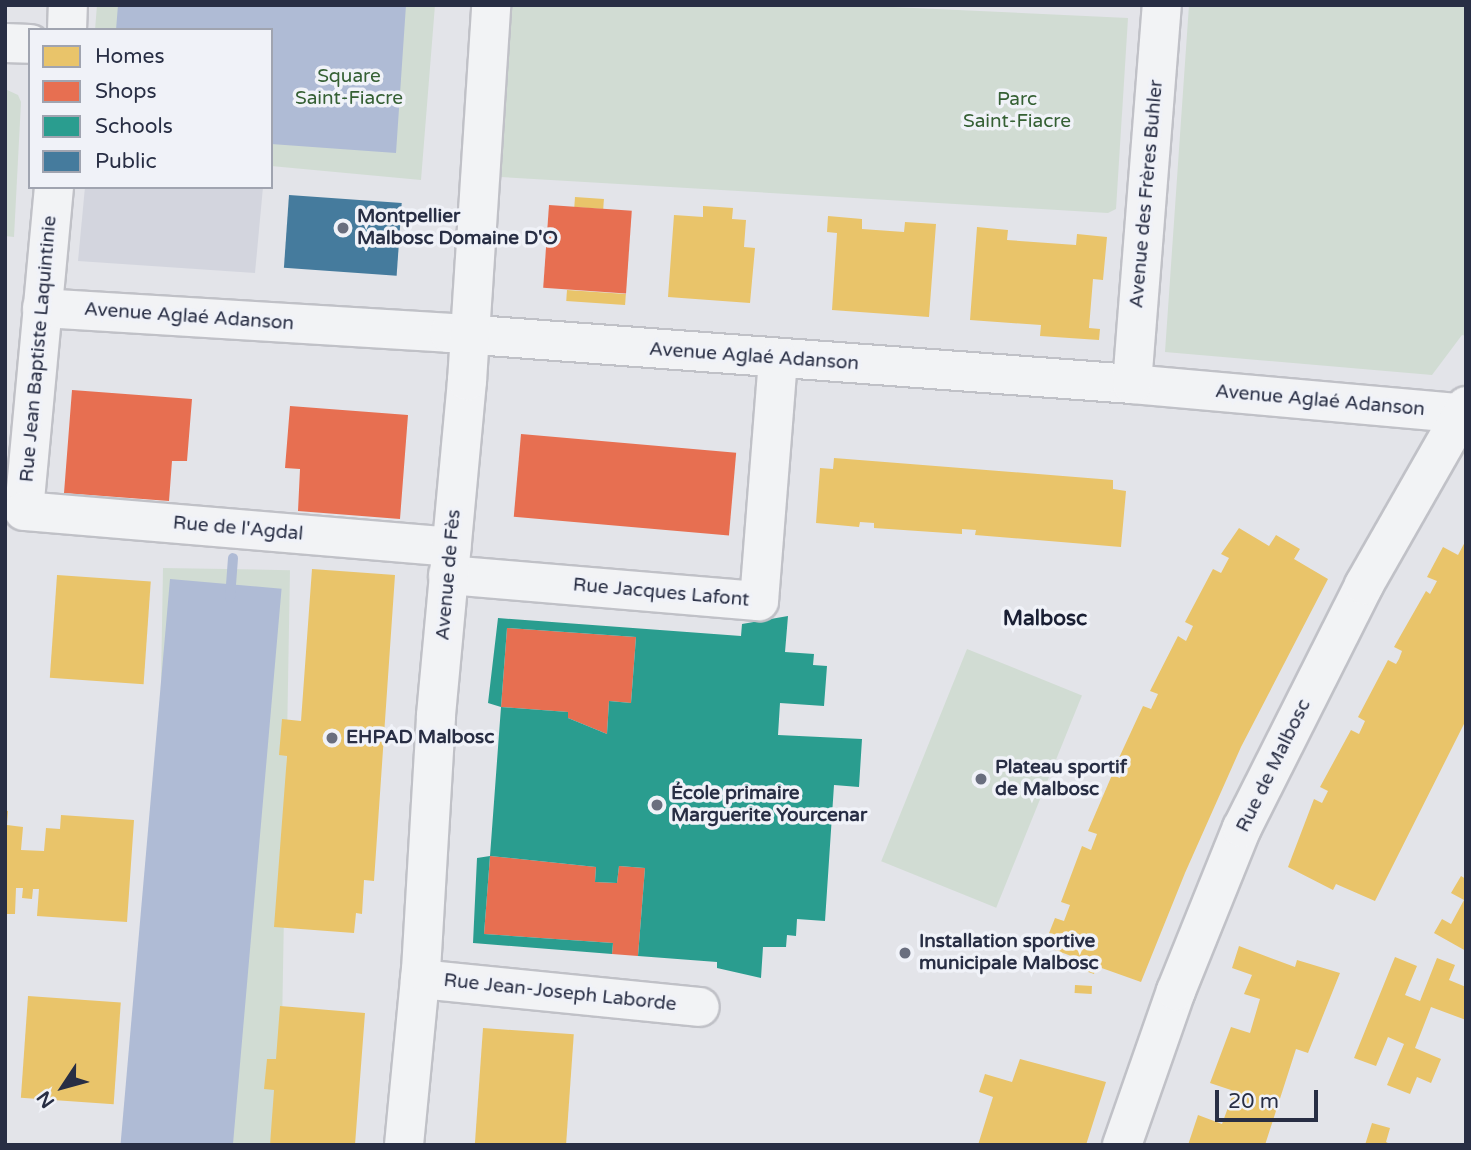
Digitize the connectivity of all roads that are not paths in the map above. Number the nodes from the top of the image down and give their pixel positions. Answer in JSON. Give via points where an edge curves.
{"nodes":[{"id":1,"x":68,"y":5,"type":"edge"},
{"id":2,"x":491,"y":5,"type":"edge"},
{"id":3,"x":1162,"y":5,"type":"edge"},
{"id":4,"x":66,"y":28,"type":"edge"},
{"id":5,"x":5,"y":43,"type":"edge"},
{"id":6,"x":28,"y":44,"type":"edge"},
{"id":7,"x":54,"y":189,"type":"edge"},
{"id":8,"x":42,"y":308,"type":"junction"},
{"id":9,"x":470,"y":335,"type":"junction"},
{"id":10,"x":778,"y":359,"type":"junction"},
{"id":11,"x":1132,"y":384,"type":"junction"},
{"id":12,"x":1464,"y":411,"type":"edge"},
{"id":13,"x":24,"y":511,"type":"joint"},
{"id":14,"x":450,"y":561,"type":"junction"},
{"id":15,"x":420,"y":979,"type":"junction"},
{"id":16,"x":700,"y":1007,"type":"dead end"},
{"id":17,"x":404,"y":1145,"type":"edge"},
{"id":18,"x":1122,"y":1145,"type":"edge"}],
"edges":[{"from":1,"to":4,"type":"street"},
{"from":2,"to":9,"type":"street","name":"Avenue de Fès"},
{"from":3,"to":11,"type":"street","name":"Avenue des Frères Buhler"},
{"from":5,"to":6,"type":"street"},
{"from":7,"to":8,"type":"street","name":"Rue Jean Baptiste Laquintinie"},
{"from":8,"to":9,"type":"street","name":"Avenue Aglaé Adanson"},
{"from":8,"to":13,"type":"street","name":"Rue Jean Baptiste Laquintinie"},
{"from":9,"to":10,"type":"street","name":"Avenue Aglaé Adanson"},
{"from":9,"to":14,"type":"street","name":"Avenue de Fès"},
{"from":10,"to":11,"type":"street","name":"Avenue Aglaé Adanson"},
{"from":10,"to":14,"type":"street","name":"Rue Jacques Lafont","via":[[759,601]]},
{"from":11,"to":12,"type":"street","name":"Avenue Aglaé Adanson"},
{"from":12,"to":18,"type":"street","name":"Rue de Malbosc","via":[[1364,585],[1242,828],[1176,991]]},
{"from":13,"to":14,"type":"street","name":"Rue de l'Agdal"},
{"from":14,"to":15,"type":"street","name":"Avenue de Fès"},
{"from":15,"to":16,"type":"street","name":"Rue Jean-Joseph Laborde"},
{"from":15,"to":17,"type":"street","name":"Avenue de Fès"}]}
